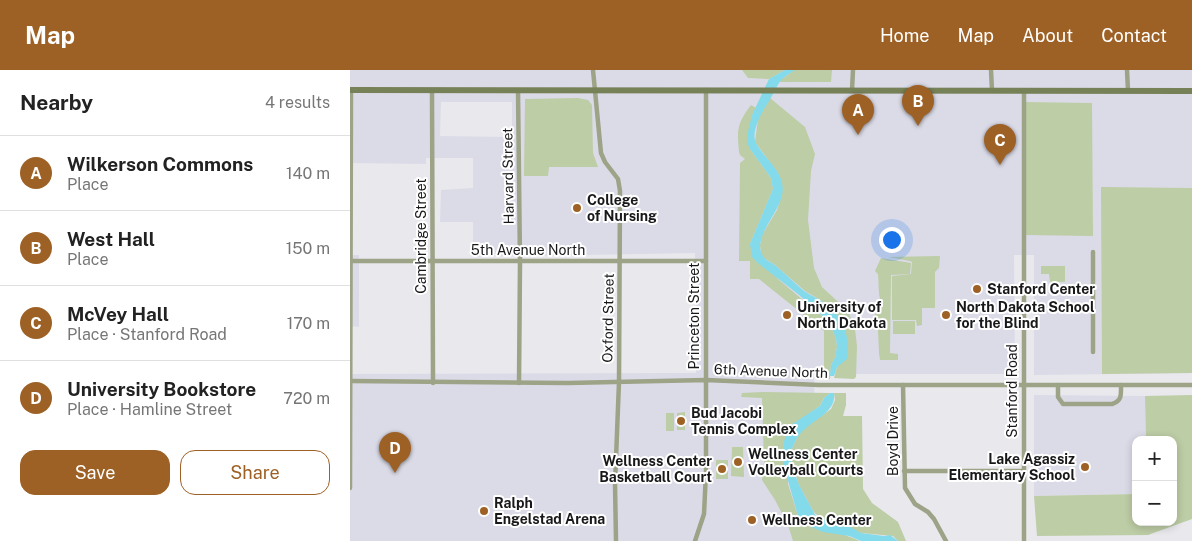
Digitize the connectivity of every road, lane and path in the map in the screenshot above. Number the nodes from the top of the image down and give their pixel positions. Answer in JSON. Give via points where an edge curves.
{"nodes":[{"id":1,"x":593,"y":70,"type":"edge"},
{"id":2,"x":852,"y":70,"type":"edge"},
{"id":3,"x":991,"y":70,"type":"edge"},
{"id":4,"x":1127,"y":70,"type":"edge"},
{"id":5,"x":351,"y":90,"type":"edge"},
{"id":6,"x":432,"y":90,"type":"junction"},
{"id":7,"x":518,"y":90,"type":"junction"},
{"id":8,"x":594,"y":90,"type":"junction"},
{"id":9,"x":706,"y":90,"type":"junction"},
{"id":10,"x":852,"y":90,"type":"junction"},
{"id":11,"x":1024,"y":90,"type":"junction"},
{"id":12,"x":992,"y":91,"type":"junction"},
{"id":13,"x":1128,"y":91,"type":"junction"},
{"id":14,"x":1192,"y":91,"type":"edge"},
{"id":15,"x":1093,"y":252,"type":"dead end"},
{"id":16,"x":351,"y":261,"type":"edge"},
{"id":17,"x":432,"y":261,"type":"junction"},
{"id":18,"x":620,"y":261,"type":"junction"},
{"id":19,"x":706,"y":261,"type":"junction"},
{"id":20,"x":520,"y":262,"type":"junction"},
{"id":21,"x":1093,"y":352,"type":"dead end"},
{"id":22,"x":706,"y":380,"type":"junction"},
{"id":23,"x":351,"y":382,"type":"edge"},
{"id":24,"x":619,"y":382,"type":"junction"},
{"id":25,"x":433,"y":383,"type":"junction"},
{"id":26,"x":519,"y":383,"type":"junction"},
{"id":27,"x":904,"y":385,"type":"junction"},
{"id":28,"x":1121,"y":385,"type":"junction"},
{"id":29,"x":1192,"y":385,"type":"edge"},
{"id":30,"x":1023,"y":386,"type":"junction"},
{"id":31,"x":1058,"y":386,"type":"junction"},
{"id":32,"x":904,"y":471,"type":"junction"},
{"id":33,"x":1023,"y":471,"type":"junction"},
{"id":34,"x":350,"y":488,"type":"edge"},
{"id":35,"x":616,"y":541,"type":"edge"},
{"id":36,"x":695,"y":541,"type":"edge"},
{"id":37,"x":946,"y":541,"type":"edge"},
{"id":38,"x":1024,"y":541,"type":"edge"}],
"edges":[{"from":1,"to":8,"type":"street","name":"Oxford Street"},
{"from":2,"to":10,"type":"street"},
{"from":3,"to":12,"type":"street"},
{"from":4,"to":13,"type":"street"},
{"from":5,"to":6,"type":"street"},
{"from":5,"to":16,"type":"street"},
{"from":6,"to":7,"type":"street"},
{"from":6,"to":17,"type":"street","name":"Cambridge Street"},
{"from":7,"to":8,"type":"street"},
{"from":7,"to":20,"type":"street","name":"Harvard Street"},
{"from":8,"to":9,"type":"street"},
{"from":8,"to":18,"type":"street","name":"Oxford Street","via":[[601,153],[618,179],[620,191]]},
{"from":9,"to":10,"type":"street"},
{"from":9,"to":19,"type":"street","name":"Princeton Street"},
{"from":10,"to":12,"type":"street"},
{"from":11,"to":12,"type":"street"},
{"from":11,"to":13,"type":"street"},
{"from":11,"to":30,"type":"street","name":"Stanford Road"},
{"from":13,"to":14,"type":"street"},
{"from":15,"to":21,"type":"street"},
{"from":16,"to":17,"type":"street","name":"5th Avenue North"},
{"from":16,"to":23,"type":"street"},
{"from":17,"to":20,"type":"street","name":"5th Avenue North"},
{"from":17,"to":25,"type":"street","name":"Cambridge Street"},
{"from":18,"to":19,"type":"street","name":"5th Avenue North"},
{"from":18,"to":20,"type":"street","name":"5th Avenue North"},
{"from":18,"to":24,"type":"street","name":"Oxford Street"},
{"from":19,"to":22,"type":"street","name":"Princeton Street"},
{"from":20,"to":26,"type":"street","name":"Harvard Street"},
{"from":22,"to":24,"type":"street","name":"6th Avenue North"},
{"from":22,"to":27,"type":"street","name":"6th Avenue North"},
{"from":22,"to":36,"type":"street","name":"Princeton Street","via":[[705,503]]},
{"from":23,"to":25,"type":"street","name":"6th Avenue North"},
{"from":23,"to":34,"type":"street"},
{"from":24,"to":26,"type":"street","name":"6th Avenue North"},
{"from":24,"to":35,"type":"street","name":"Oxford Street"},
{"from":25,"to":26,"type":"street","name":"6th Avenue North"},
{"from":27,"to":30,"type":"street","name":"6th Avenue North"},
{"from":27,"to":32,"type":"street","name":"Boyd Drive"},
{"from":28,"to":29,"type":"street","name":"6th Avenue North"},
{"from":28,"to":31,"type":"street","name":"6th Avenue North"},
{"from":28,"to":31,"type":"street","via":[[1120,399],[1112,404],[1063,404],[1058,397]]},
{"from":30,"to":31,"type":"street","name":"6th Avenue North"},
{"from":30,"to":33,"type":"street","name":"Stanford Road"},
{"from":32,"to":33,"type":"street"},
{"from":32,"to":37,"type":"street","name":"Boyd Drive","via":[[909,496],[934,519]]},
{"from":33,"to":38,"type":"street","name":"Stanford Road"}]}
